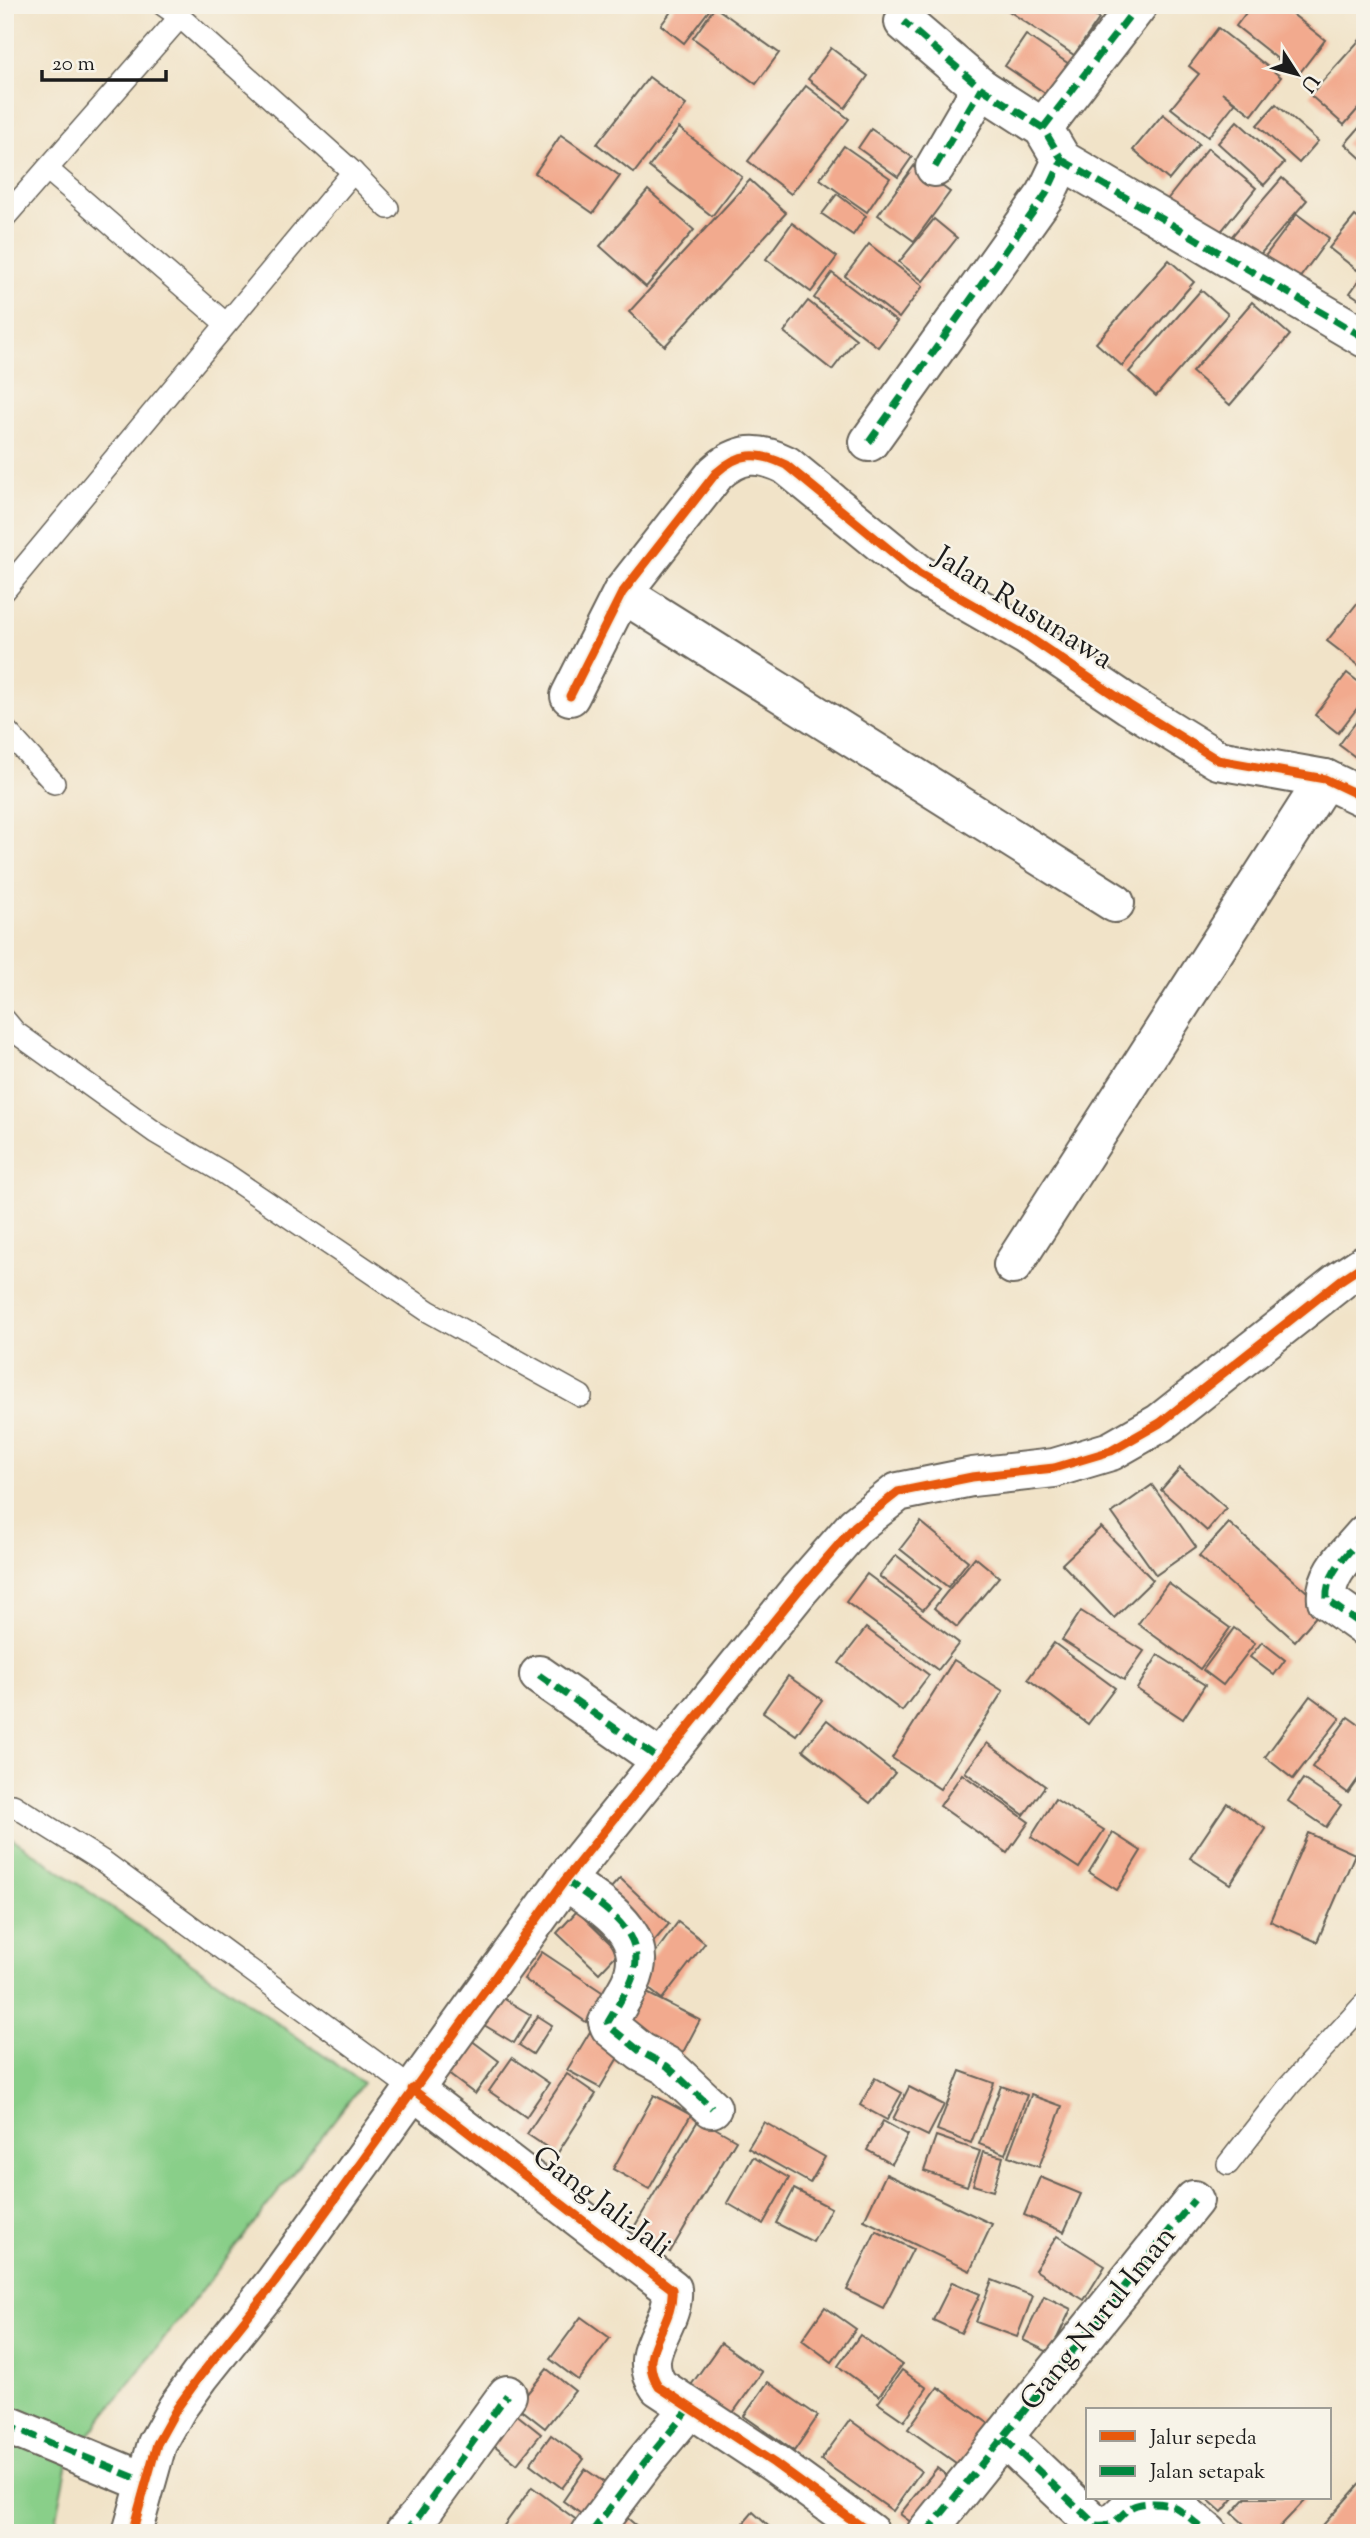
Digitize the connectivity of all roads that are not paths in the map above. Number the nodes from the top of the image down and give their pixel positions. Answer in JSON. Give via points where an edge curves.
{"nodes":[{"id":1,"x":1138,"y":5,"type":"edge"},
{"id":2,"x":171,"y":11,"type":"edge"},
{"id":3,"x":902,"y":11,"type":"edge"},
{"id":4,"x":981,"y":88,"type":"junction"},
{"id":5,"x":1043,"y":128,"type":"junction"},
{"id":6,"x":1062,"y":160,"type":"junction"},
{"id":7,"x":935,"y":167,"type":"dead end"},
{"id":8,"x":47,"y":169,"type":"junction"},
{"id":9,"x":353,"y":172,"type":"junction"},
{"id":10,"x":388,"y":208,"type":"dead end"},
{"id":11,"x":5,"y":217,"type":"edge"},
{"id":12,"x":225,"y":323,"type":"junction"},
{"id":13,"x":1365,"y":338,"type":"edge"},
{"id":14,"x":869,"y":442,"type":"dead end"},
{"id":15,"x":5,"y":590,"type":"edge"},
{"id":16,"x":622,"y":593,"type":"junction"},
{"id":17,"x":570,"y":696,"type":"dead end"},
{"id":18,"x":5,"y":729,"type":"edge"},
{"id":19,"x":1325,"y":779,"type":"junction"},
{"id":20,"x":54,"y":783,"type":"dead end"},
{"id":21,"x":1365,"y":798,"type":"edge"},
{"id":22,"x":1115,"y":903,"type":"dead end"},
{"id":23,"x":5,"y":1020,"type":"edge"},
{"id":24,"x":1365,"y":1264,"type":"edge"},
{"id":25,"x":1013,"y":1265,"type":"dead end"},
{"id":26,"x":581,"y":1396,"type":"dead end"},
{"id":27,"x":1365,"y":1534,"type":"edge"},
{"id":28,"x":1365,"y":1627,"type":"edge"},
{"id":29,"x":538,"y":1675,"type":"dead end"},
{"id":30,"x":662,"y":1761,"type":"junction"},
{"id":31,"x":13,"y":1805,"type":"dead end"},
{"id":32,"x":565,"y":1880,"type":"junction"},
{"id":33,"x":1365,"y":2003,"type":"edge"},
{"id":34,"x":412,"y":2089,"type":"junction"},
{"id":35,"x":712,"y":2108,"type":"dead end"},
{"id":36,"x":1228,"y":2164,"type":"dead end"},
{"id":37,"x":1194,"y":2200,"type":"dead end"},
{"id":38,"x":507,"y":2395,"type":"dead end"},
{"id":39,"x":690,"y":2408,"type":"junction"},
{"id":40,"x":5,"y":2424,"type":"edge"},
{"id":41,"x":1004,"y":2438,"type":"junction"},
{"id":42,"x":145,"y":2482,"type":"junction"},
{"id":43,"x":597,"y":2526,"type":"edge"},
{"id":44,"x":132,"y":2533,"type":"edge"},
{"id":45,"x":404,"y":2533,"type":"edge"},
{"id":46,"x":870,"y":2533,"type":"edge"},
{"id":47,"x":926,"y":2533,"type":"edge"},
{"id":48,"x":1208,"y":2533,"type":"edge"}],
"edges":[{"from":1,"to":5,"type":"street"},
{"from":2,"to":8,"type":"lane"},
{"from":2,"to":9,"type":"lane"},
{"from":3,"to":4,"type":"street"},
{"from":4,"to":5,"type":"street"},
{"from":4,"to":7,"type":"street"},
{"from":5,"to":6,"type":"street"},
{"from":6,"to":13,"type":"street"},
{"from":6,"to":14,"type":"street","via":[[1032,215]]},
{"from":8,"to":11,"type":"lane"},
{"from":8,"to":12,"type":"lane"},
{"from":9,"to":10,"type":"lane"},
{"from":9,"to":12,"type":"lane"},
{"from":12,"to":15,"type":"lane"},
{"from":16,"to":17,"type":"street"},
{"from":16,"to":19,"type":"street","name":"Jalan Rusunawa","via":[[716,473],[730,460],[766,455],[786,465],[919,573],[1036,642],[1218,761]]},
{"from":16,"to":22,"type":"street"},
{"from":18,"to":20,"type":"lane"},
{"from":19,"to":21,"type":"street","name":"Jalan Rusunawa"},
{"from":19,"to":25,"type":"street"},
{"from":23,"to":26,"type":"lane","via":[[15,1032],[156,1133],[224,1173],[428,1311]]},
{"from":24,"to":30,"type":"street","via":[[1160,1423],[1111,1451],[1054,1468],[972,1477],[898,1492],[847,1535]]},
{"from":27,"to":28,"type":"street","via":[[1331,1575],[1326,1589],[1327,1600]]},
{"from":29,"to":30,"type":"street"},
{"from":30,"to":32,"type":"street"},
{"from":31,"to":34,"type":"lane","via":[[104,1862]]},
{"from":32,"to":34,"type":"street"},
{"from":32,"to":35,"type":"street","via":[[611,1913],[629,1932],[635,1948],[631,1982],[608,2022],[610,2027],[667,2066]]},
{"from":33,"to":36,"type":"lane","via":[[1289,2086]]},
{"from":34,"to":39,"type":"street","name":"Gang Jali-Jali","via":[[672,2289],[673,2302],[649,2363],[659,2387]]},
{"from":34,"to":42,"type":"street","via":[[275,2282],[184,2398],[157,2444]]},
{"from":37,"to":41,"type":"street","name":"Gang Nurul Iman"},
{"from":38,"to":45,"type":"street"},
{"from":39,"to":43,"type":"street"},
{"from":39,"to":46,"type":"street","name":"Gang Jali-Jali"},
{"from":40,"to":42,"type":"street"},
{"from":41,"to":47,"type":"street","name":"Gang Nurul Iman"},
{"from":41,"to":48,"type":"street","via":[[1096,2525],[1114,2523],[1133,2507],[1172,2505]]},
{"from":42,"to":44,"type":"street"}]}
